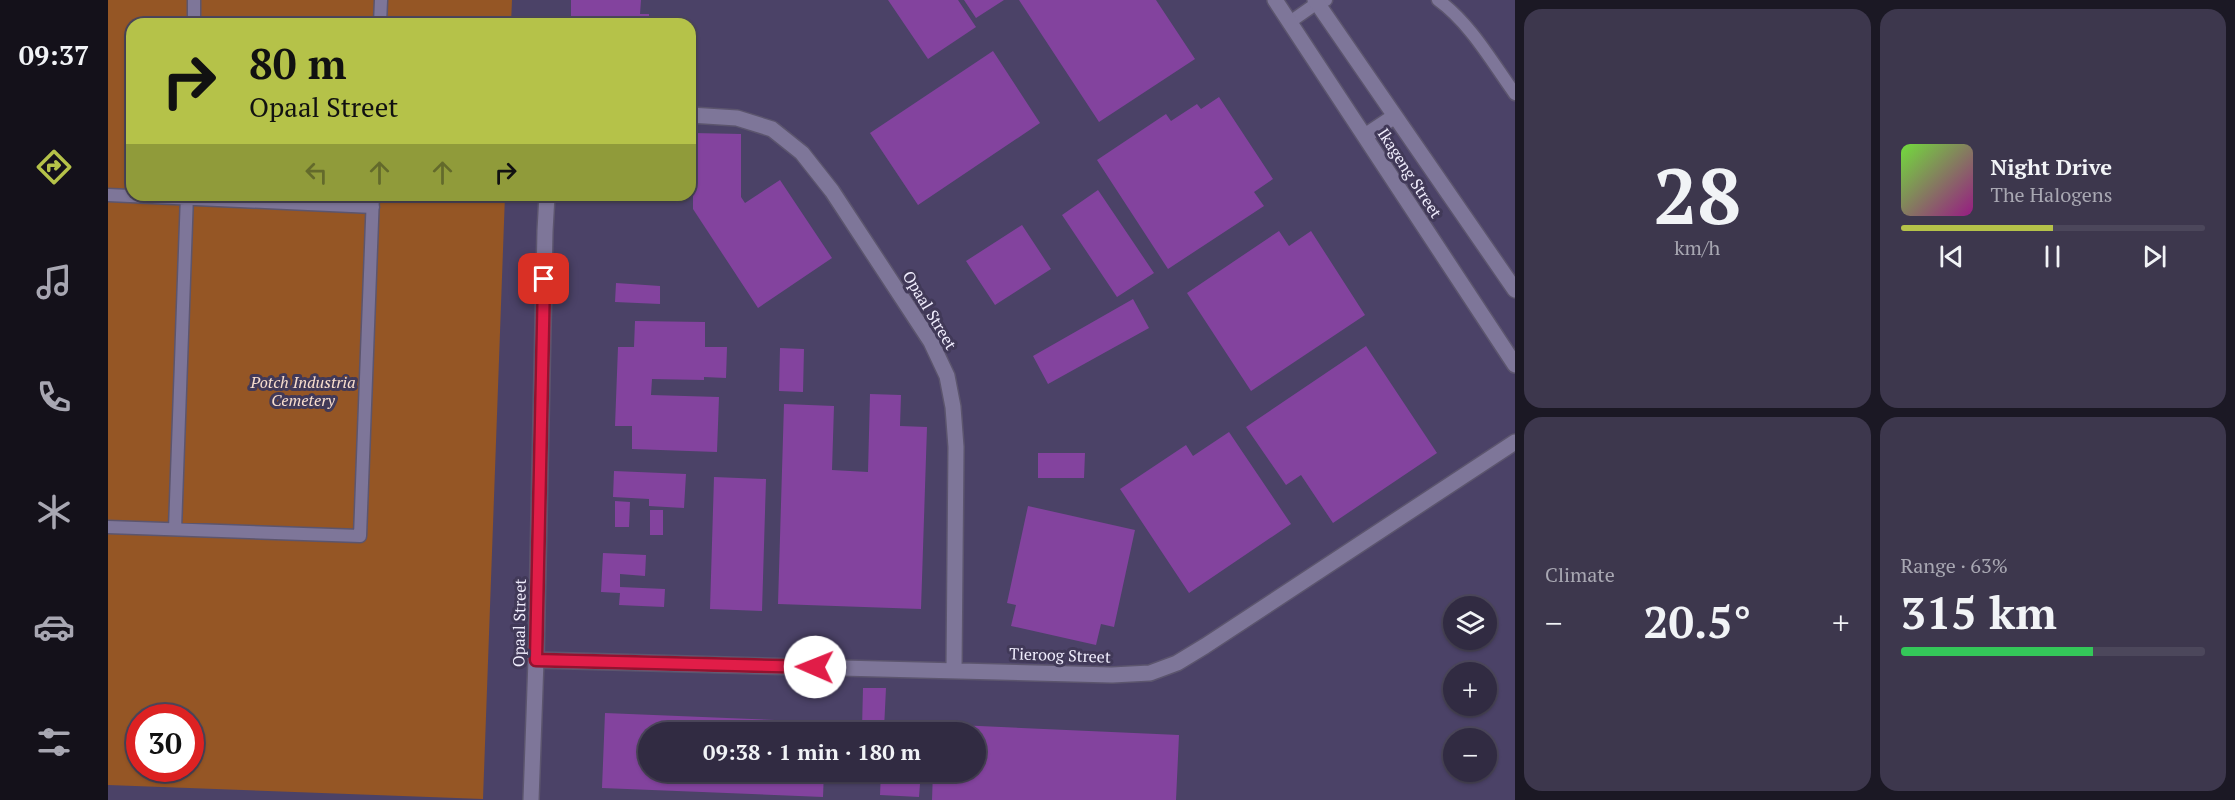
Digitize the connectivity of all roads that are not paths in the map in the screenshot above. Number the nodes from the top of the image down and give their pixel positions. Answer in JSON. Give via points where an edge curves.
{"nodes":[{"id":1,"x":195,"y":0,"type":"edge"},
{"id":2,"x":381,"y":0,"type":"edge"},
{"id":3,"x":1275,"y":0,"type":"edge"},
{"id":4,"x":1438,"y":0,"type":"edge"},
{"id":5,"x":1319,"y":1,"type":"edge"},
{"id":6,"x":194,"y":18,"type":"edge"},
{"id":7,"x":380,"y":18,"type":"edge"},
{"id":8,"x":1290,"y":22,"type":"junction"},
{"id":9,"x":1515,"y":94,"type":"edge"},
{"id":10,"x":696,"y":115,"type":"edge"},
{"id":11,"x":1395,"y":116,"type":"junction"},
{"id":12,"x":1365,"y":136,"type":"junction"},
{"id":13,"x":108,"y":195,"type":"edge"},
{"id":14,"x":126,"y":195,"type":"edge"},
{"id":15,"x":187,"y":201,"type":"edge"},
{"id":16,"x":373,"y":201,"type":"edge"},
{"id":17,"x":547,"y":201,"type":"edge"},
{"id":18,"x":1515,"y":290,"type":"edge"},
{"id":19,"x":1515,"y":365,"type":"edge"},
{"id":20,"x":1515,"y":442,"type":"edge"},
{"id":21,"x":108,"y":527,"type":"edge"},
{"id":22,"x":175,"y":529,"type":"junction"},
{"id":23,"x":536,"y":660,"type":"junction"},
{"id":24,"x":954,"y":670,"type":"junction"},
{"id":25,"x":531,"y":800,"type":"edge"}],
"edges":[{"from":1,"to":6,"type":"lane"},
{"from":2,"to":7,"type":"lane"},
{"from":3,"to":8,"type":"street","name":"Ikageng Street"},
{"from":4,"to":9,"type":"lane","via":[[1471,33]]},
{"from":5,"to":8,"type":"lane"},
{"from":5,"to":11,"type":"street","name":"Ikageng Street"},
{"from":8,"to":12,"type":"street","name":"Ikageng Street"},
{"from":10,"to":24,"type":"street","name":"Opaal Street","via":[[737,118],[764,126],[802,153],[832,190],[931,342],[947,376],[956,447]]},
{"from":11,"to":12,"type":"street"},
{"from":11,"to":18,"type":"street","name":"Ikageng Street"},
{"from":12,"to":19,"type":"street","name":"Ikageng Street"},
{"from":13,"to":14,"type":"lane"},
{"from":15,"to":22,"type":"lane"},
{"from":16,"to":22,"type":"lane","via":[[360,536]]},
{"from":17,"to":23,"type":"street","name":"Opaal Street"},
{"from":20,"to":24,"type":"street","name":"Tieroog Street","via":[[1177,663],[1150,673],[1112,675]]},
{"from":21,"to":22,"type":"lane"},
{"from":23,"to":24,"type":"street","name":"Tieroog Street"},
{"from":23,"to":25,"type":"street","name":"Opaal Street"}]}
